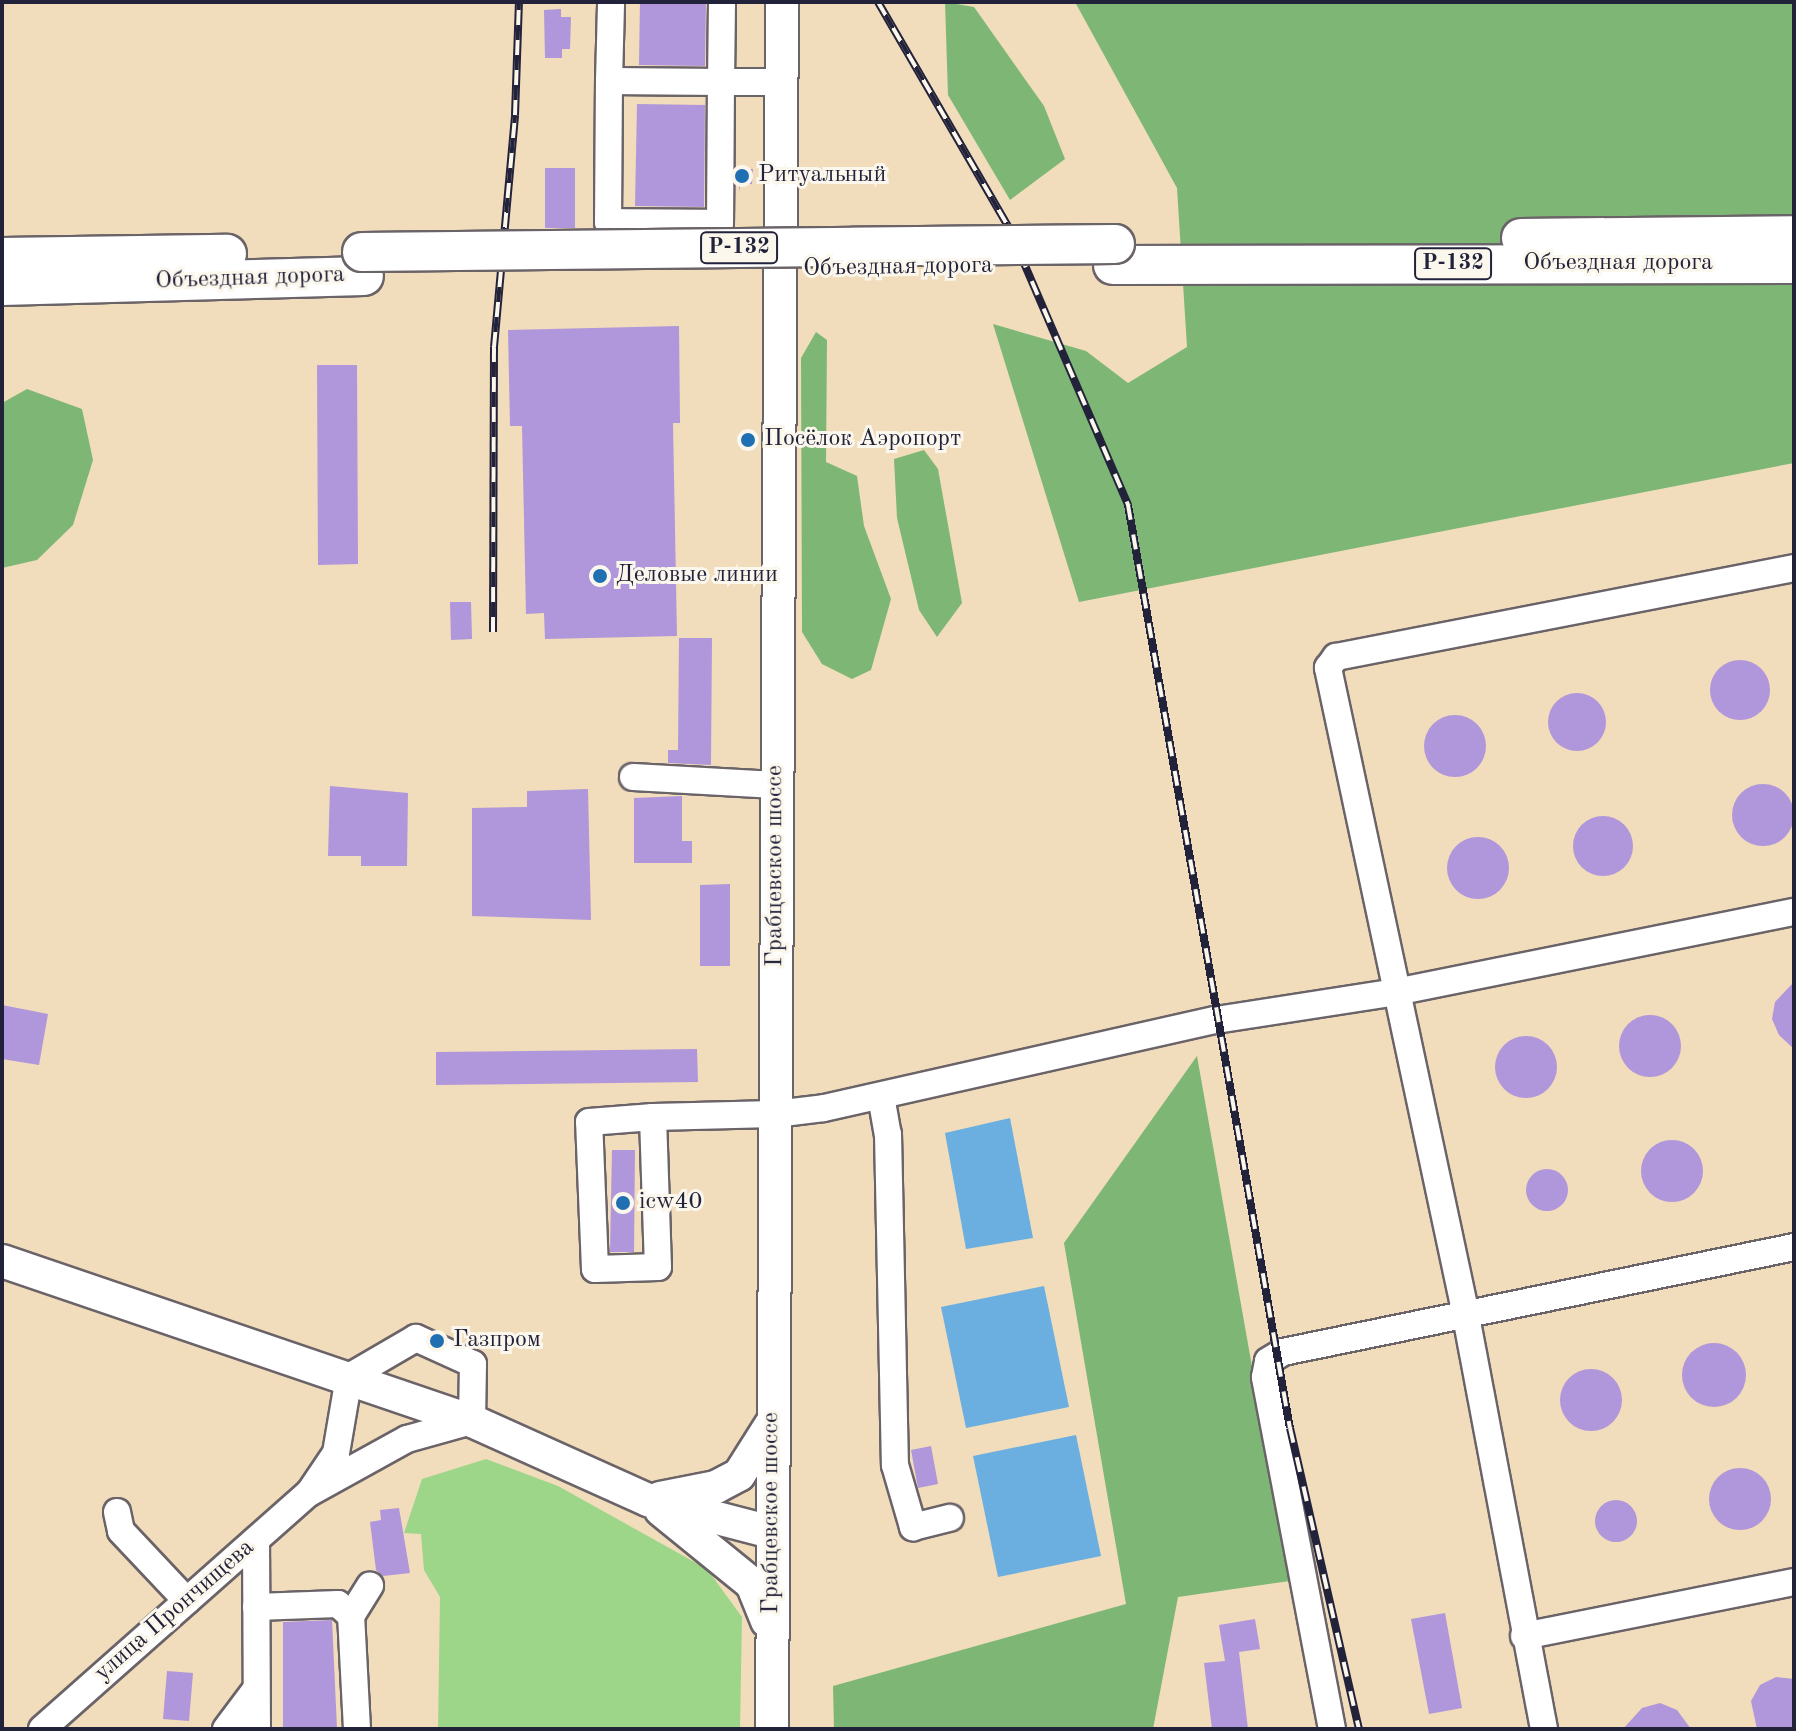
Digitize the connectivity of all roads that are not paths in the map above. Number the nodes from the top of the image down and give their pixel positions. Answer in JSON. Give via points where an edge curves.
{"nodes":[{"id":1,"x":611,"y":2,"type":"edge"},
{"id":2,"x":722,"y":2,"type":"edge"},
{"id":3,"x":782,"y":2,"type":"edge"},
{"id":4,"x":609,"y":81,"type":"junction"},
{"id":5,"x":721,"y":82,"type":"junction"},
{"id":6,"x":781,"y":82,"type":"junction"},
{"id":7,"x":1794,"y":235,"type":"edge"},
{"id":8,"x":1114,"y":254,"type":"junction"},
{"id":9,"x":2,"y":257,"type":"edge"},
{"id":10,"x":363,"y":264,"type":"junction"},
{"id":11,"x":1794,"y":264,"type":"edge"},
{"id":12,"x":2,"y":286,"type":"edge"},
{"id":13,"x":1794,"y":568,"type":"edge"},
{"id":14,"x":633,"y":777,"type":"dead end"},
{"id":15,"x":776,"y":785,"type":"junction"},
{"id":16,"x":1794,"y":912,"type":"edge"},
{"id":17,"x":1396,"y":992,"type":"junction"},
{"id":18,"x":881,"y":1096,"type":"junction"},
{"id":19,"x":775,"y":1114,"type":"junction"},
{"id":20,"x":653,"y":1117,"type":"junction"},
{"id":21,"x":1794,"y":1247,"type":"edge"},
{"id":22,"x":2,"y":1261,"type":"edge"},
{"id":23,"x":1466,"y":1315,"type":"junction"},
{"id":24,"x":349,"y":1377,"type":"junction"},
{"id":25,"x":472,"y":1421,"type":"junction"},
{"id":26,"x":771,"y":1422,"type":"junction"},
{"id":27,"x":309,"y":1493,"type":"junction"},
{"id":28,"x":648,"y":1500,"type":"junction"},
{"id":29,"x":117,"y":1512,"type":"dead end"},
{"id":30,"x":950,"y":1518,"type":"dead end"},
{"id":31,"x":771,"y":1532,"type":"junction"},
{"id":32,"x":256,"y":1540,"type":"junction"},
{"id":33,"x":1794,"y":1582,"type":"edge"},
{"id":34,"x":370,"y":1585,"type":"dead end"},
{"id":35,"x":187,"y":1601,"type":"junction"},
{"id":36,"x":256,"y":1607,"type":"junction"},
{"id":37,"x":351,"y":1616,"type":"junction"},
{"id":38,"x":772,"y":1632,"type":"junction"},
{"id":39,"x":1524,"y":1636,"type":"junction"},
{"id":40,"x":256,"y":1689,"type":"junction"},
{"id":41,"x":42,"y":1729,"type":"edge"},
{"id":42,"x":226,"y":1729,"type":"edge"},
{"id":43,"x":257,"y":1729,"type":"edge"},
{"id":44,"x":357,"y":1729,"type":"edge"},
{"id":45,"x":772,"y":1729,"type":"edge"},
{"id":46,"x":1332,"y":1729,"type":"edge"},
{"id":47,"x":1544,"y":1729,"type":"edge"}],
"edges":[{"from":1,"to":4,"type":"street"},
{"from":2,"to":5,"type":"street"},
{"from":3,"to":6,"type":"main road","name":"Грабцевское шоссе"},
{"from":4,"to":5,"type":"street"},
{"from":4,"to":5,"type":"street","via":[[608,222],[704,223],[720,223]]},
{"from":5,"to":6,"type":"street"},
{"from":6,"to":15,"type":"main road","name":"Грабцевское шоссе"},
{"from":7,"to":8,"type":"highway","name":"Объездная дорога","number":"Р-132"},
{"from":8,"to":10,"type":"highway","name":"Объездная дорога","number":"Р-132"},
{"from":8,"to":11,"type":"highway","name":"Объездная дорога","number":"Р-132"},
{"from":9,"to":10,"type":"highway","name":"Объездная дорога","number":"Р-132"},
{"from":10,"to":12,"type":"highway","name":"Объездная дорога","number":"Р-132"},
{"from":13,"to":17,"type":"street","via":[[1336,657],[1328,680]]},
{"from":14,"to":15,"type":"street"},
{"from":15,"to":19,"type":"main road","name":"Грабцевское шоссе"},
{"from":16,"to":17,"type":"street"},
{"from":17,"to":18,"type":"street","via":[[1216,1020]]},
{"from":17,"to":23,"type":"street"},
{"from":18,"to":19,"type":"street"},
{"from":18,"to":30,"type":"street","via":[[888,1134],[895,1465],[913,1527]]},
{"from":19,"to":20,"type":"street"},
{"from":19,"to":26,"type":"main road","name":"Грабцевское шоссе"},
{"from":20,"to":20,"type":"street","via":[[589,1122],[595,1269],[658,1267]]},
{"from":21,"to":23,"type":"street"},
{"from":22,"to":24,"type":"main road"},
{"from":23,"to":39,"type":"street"},
{"from":23,"to":46,"type":"street","via":[[1283,1352],[1268,1361],[1265,1377]]},
{"from":24,"to":25,"type":"main road"},
{"from":24,"to":25,"type":"street","via":[[416,1338],[473,1364]]},
{"from":24,"to":27,"type":"street","via":[[336,1453]]},
{"from":25,"to":27,"type":"street","via":[[407,1439]]},
{"from":25,"to":28,"type":"main road"},
{"from":26,"to":28,"type":"main road","via":[[739,1475],[716,1487]]},
{"from":26,"to":31,"type":"main road","name":"Грабцевское шоссе"},
{"from":27,"to":32,"type":"street","name":"улица Прончищева"},
{"from":28,"to":31,"type":"main road"},
{"from":28,"to":38,"type":"main road","via":[[752,1584]]},
{"from":29,"to":35,"type":"street","via":[[121,1531]]},
{"from":31,"to":38,"type":"main road","name":"Грабцевское шоссе"},
{"from":32,"to":35,"type":"street","name":"улица Прончищева"},
{"from":32,"to":36,"type":"street"},
{"from":33,"to":39,"type":"street"},
{"from":34,"to":37,"type":"street"},
{"from":35,"to":41,"type":"street","name":"улица Прончищева"},
{"from":36,"to":37,"type":"street","via":[[338,1604]]},
{"from":36,"to":40,"type":"street"},
{"from":37,"to":44,"type":"street"},
{"from":38,"to":45,"type":"main road","name":"Грабцевское шоссе"},
{"from":39,"to":47,"type":"street"},
{"from":40,"to":42,"type":"street"},
{"from":40,"to":43,"type":"street"}]}
